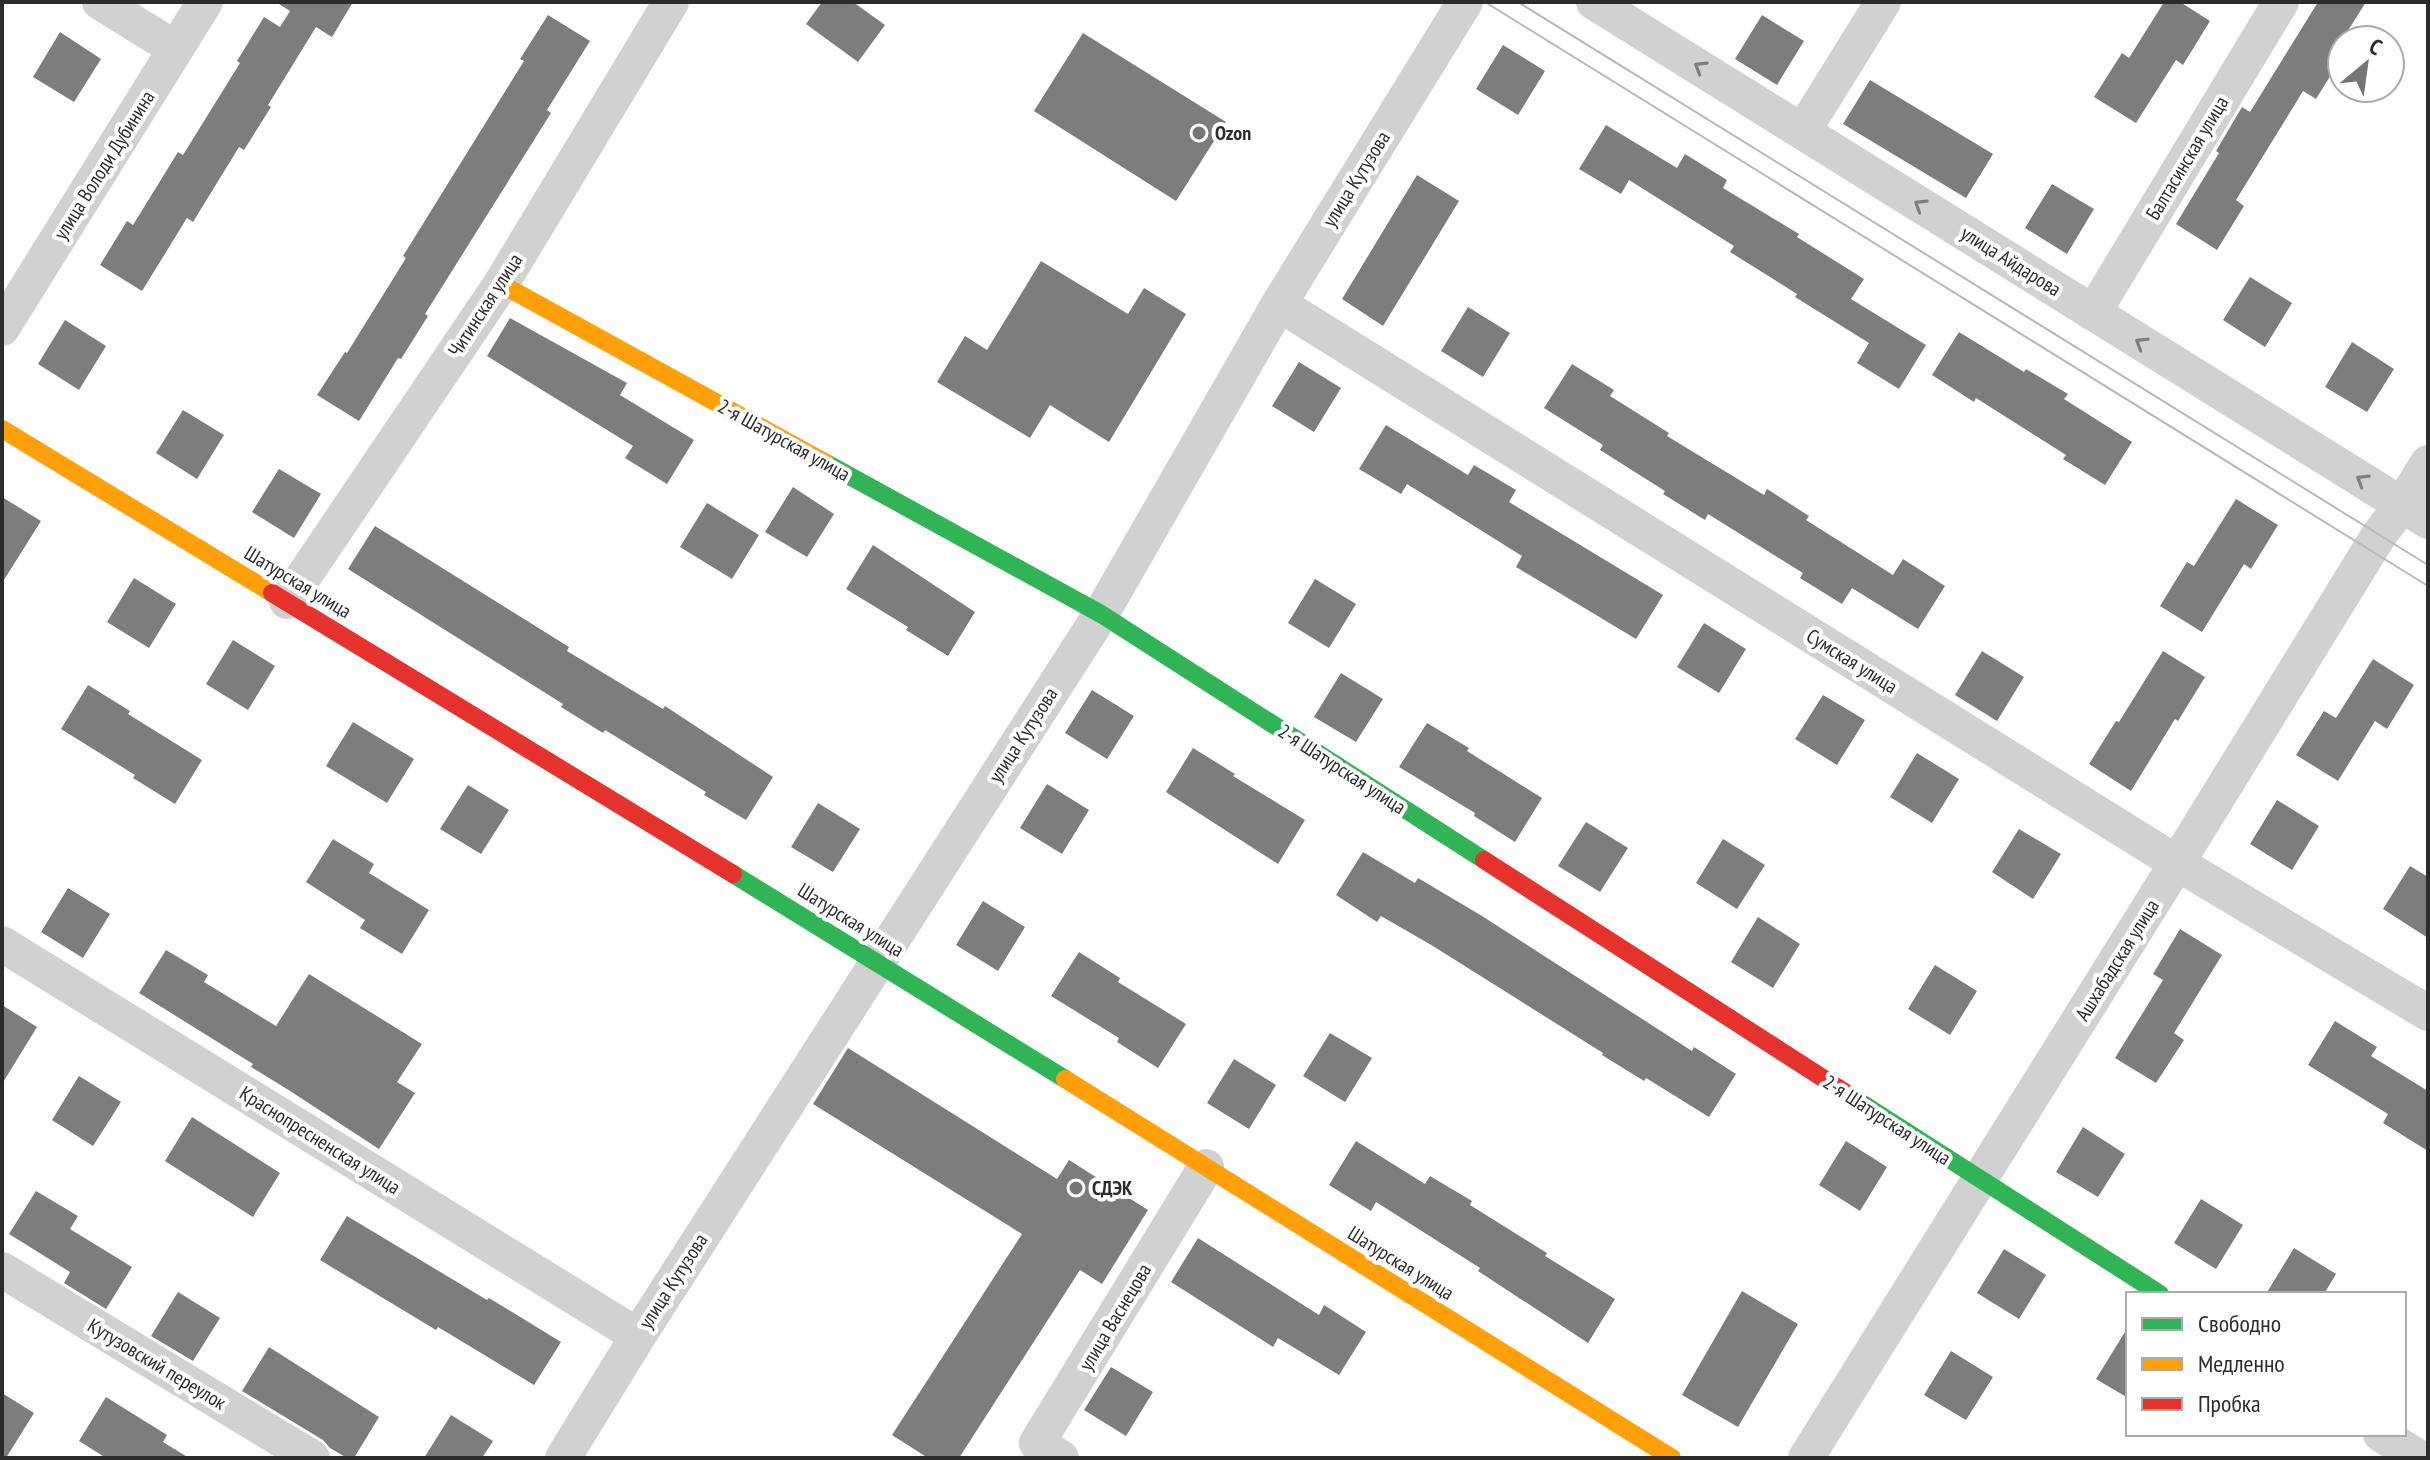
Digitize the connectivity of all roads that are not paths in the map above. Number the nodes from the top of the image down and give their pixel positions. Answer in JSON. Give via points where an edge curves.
{"nodes":[{"id":1,"x":100,"y":2,"type":"edge"},
{"id":2,"x":205,"y":2,"type":"edge"},
{"id":3,"x":671,"y":2,"type":"edge"},
{"id":4,"x":1465,"y":2,"type":"edge"},
{"id":5,"x":1594,"y":2,"type":"edge"},
{"id":6,"x":1883,"y":2,"type":"edge"},
{"id":7,"x":2281,"y":2,"type":"edge"},
{"id":8,"x":176,"y":49,"type":"junction"},
{"id":9,"x":1803,"y":131,"type":"junction"},
{"id":10,"x":501,"y":284,"type":"junction"},
{"id":11,"x":1279,"y":304,"type":"junction"},
{"id":12,"x":2093,"y":313,"type":"junction"},
{"id":13,"x":2,"y":328,"type":"edge"},
{"id":14,"x":2,"y":429,"type":"edge"},
{"id":15,"x":2428,"y":463,"type":"edge"},
{"id":16,"x":2415,"y":513,"type":"edge"},
{"id":17,"x":287,"y":601,"type":"junction"},
{"id":18,"x":1101,"y":614,"type":"junction"},
{"id":19,"x":2177,"y":863,"type":"junction"},
{"id":20,"x":2,"y":944,"type":"edge"},
{"id":21,"x":878,"y":962,"type":"junction"},
{"id":22,"x":2428,"y":1013,"type":"edge"},
{"id":23,"x":1206,"y":1167,"type":"junction"},
{"id":24,"x":1979,"y":1180,"type":"junction"},
{"id":25,"x":2,"y":1270,"type":"edge"},
{"id":26,"x":2157,"y":1292,"type":"edge"},
{"id":27,"x":638,"y":1336,"type":"junction"},
{"id":28,"x":2384,"y":1436,"type":"edge"},
{"id":29,"x":312,"y":1458,"type":"edge"},
{"id":30,"x":563,"y":1458,"type":"edge"},
{"id":31,"x":1061,"y":1458,"type":"edge"},
{"id":32,"x":1672,"y":1458,"type":"edge"},
{"id":33,"x":1806,"y":1458,"type":"edge"},
{"id":34,"x":2419,"y":1458,"type":"edge"}],
"edges":[{"from":1,"to":8,"type":"street"},
{"from":2,"to":8,"type":"street","name":"улица Володи Дубинина"},
{"from":3,"to":10,"type":"street","name":"Читинская улица"},
{"from":4,"to":11,"type":"street","name":"улица Кутузова"},
{"from":9,"to":5,"type":"street","name":"улица Айдарова","one_way":true},
{"from":6,"to":9,"type":"street"},
{"from":7,"to":12,"type":"street","name":"Балтасинская улица"},
{"from":8,"to":13,"type":"street","name":"улица Володи Дубинина"},
{"from":12,"to":9,"type":"street","name":"улица Айдарова","one_way":true},
{"from":10,"to":17,"type":"street","name":"Читинская улица"},
{"from":10,"to":18,"type":"street","name":"2-я Шатурская улица"},
{"from":11,"to":18,"type":"street","name":"улица Кутузова"},
{"from":11,"to":19,"type":"street","name":"Сумская улица"},
{"from":16,"to":12,"type":"street","name":"улица Айдарова","one_way":true},
{"from":14,"to":17,"type":"street","name":"Шатурская улица"},
{"from":15,"to":16,"type":"street","name":"Ашхабадская улица"},
{"from":16,"to":19,"type":"street","name":"Ашхабадская улица","via":[[2379,535]]},
{"from":17,"to":21,"type":"street","name":"Шатурская улица"},
{"from":18,"to":21,"type":"street","name":"улица Кутузова"},
{"from":18,"to":24,"type":"street","name":"2-я Шатурская улица"},
{"from":19,"to":22,"type":"street","name":"Сумская улица"},
{"from":19,"to":24,"type":"street","name":"Ашхабадская улица"},
{"from":20,"to":27,"type":"street","name":"Краснопресненская улица"},
{"from":21,"to":23,"type":"street","name":"Шатурская улица"},
{"from":21,"to":27,"type":"street","name":"улица Кутузова"},
{"from":23,"to":31,"type":"street","name":"улица Васнецова","via":[[1037,1443]]},
{"from":23,"to":32,"type":"street","name":"Шатурская улица"},
{"from":24,"to":26,"type":"street","name":"2-я Шатурская улица"},
{"from":24,"to":33,"type":"street","name":"Ашхабадская улица"},
{"from":25,"to":29,"type":"street","name":"Кутузовский переулок"},
{"from":27,"to":30,"type":"street","name":"улица Кутузова"},
{"from":28,"to":34,"type":"street"}]}
